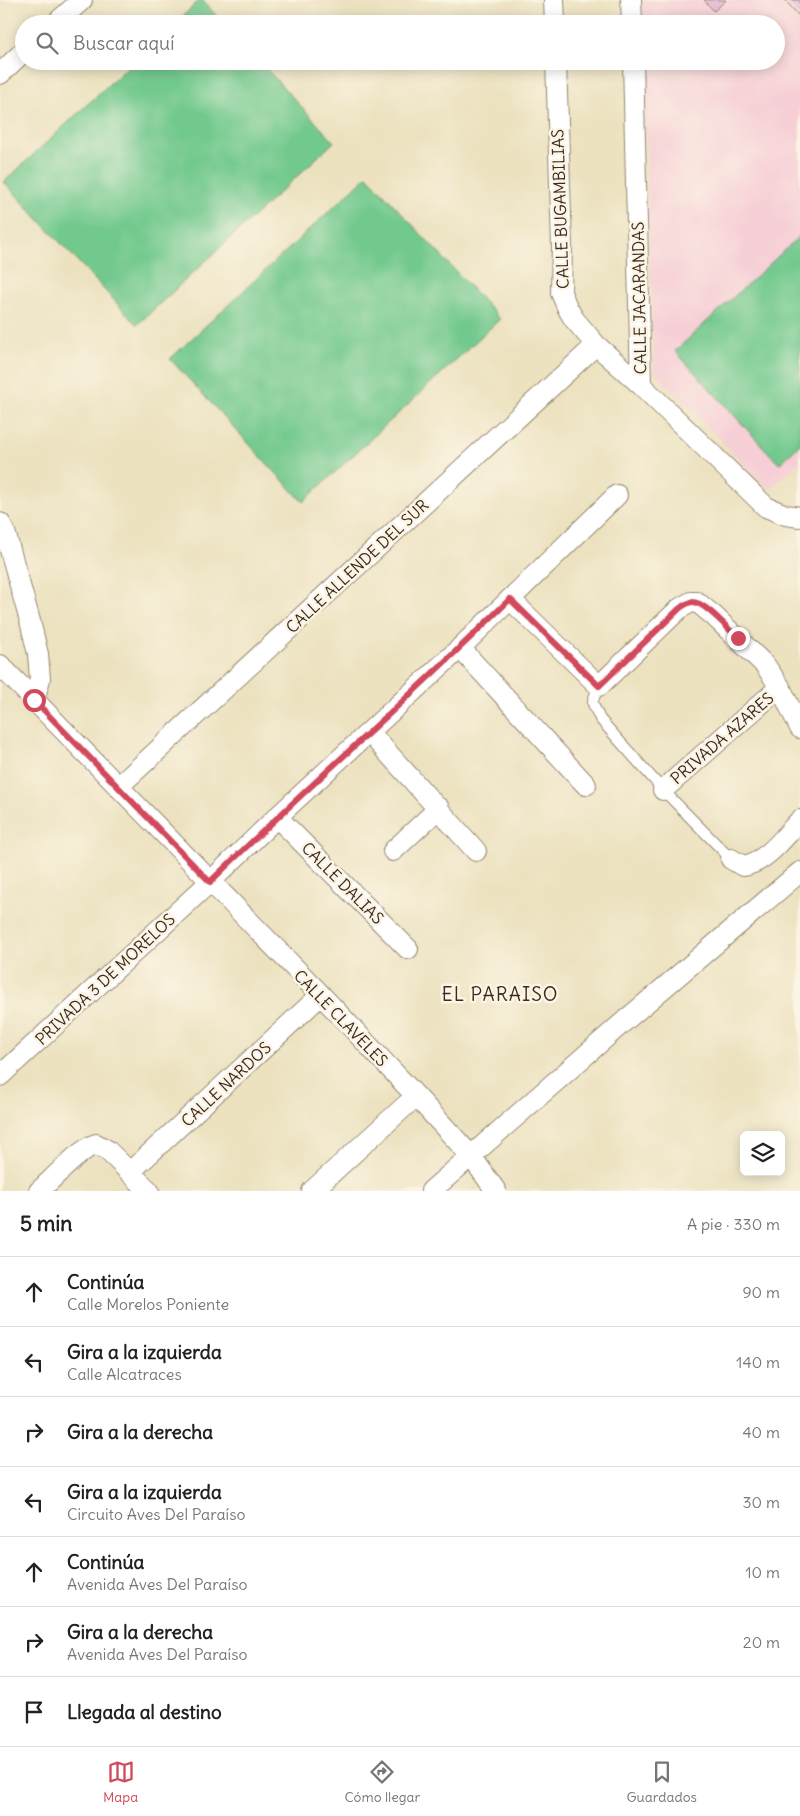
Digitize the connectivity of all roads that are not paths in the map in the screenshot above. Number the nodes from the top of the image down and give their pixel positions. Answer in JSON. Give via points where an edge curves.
{"nodes":[{"id":1,"x":82,"y":0,"type":"edge"},
{"id":2,"x":554,"y":0,"type":"edge"},
{"id":3,"x":631,"y":0,"type":"edge"},
{"id":4,"x":65,"y":15,"type":"edge"},
{"id":5,"x":555,"y":15,"type":"edge"},
{"id":6,"x":632,"y":15,"type":"edge"},
{"id":7,"x":15,"y":60,"type":"edge"},
{"id":8,"x":556,"y":70,"type":"edge"},
{"id":9,"x":633,"y":70,"type":"edge"},
{"id":10,"x":0,"y":74,"type":"edge"},
{"id":11,"x":596,"y":344,"type":"junction"},
{"id":12,"x":641,"y":386,"type":"junction"},
{"id":13,"x":617,"y":495,"type":"dead end"},
{"id":14,"x":800,"y":517,"type":"edge"},
{"id":15,"x":0,"y":522,"type":"edge"},
{"id":16,"x":510,"y":599,"type":"junction"},
{"id":17,"x":460,"y":648,"type":"junction"},
{"id":18,"x":0,"y":665,"type":"edge"},
{"id":19,"x":599,"y":686,"type":"junction"},
{"id":20,"x":780,"y":687,"type":"junction"},
{"id":21,"x":34,"y":700,"type":"junction"},
{"id":22,"x":800,"y":728,"type":"edge"},
{"id":23,"x":369,"y":732,"type":"junction"},
{"id":24,"x":586,"y":785,"type":"dead end"},
{"id":25,"x":118,"y":787,"type":"junction"},
{"id":26,"x":663,"y":790,"type":"junction"},
{"id":27,"x":439,"y":808,"type":"junction"},
{"id":28,"x":277,"y":817,"type":"junction"},
{"id":29,"x":800,"y":820,"type":"edge"},
{"id":30,"x":393,"y":851,"type":"dead end"},
{"id":31,"x":476,"y":851,"type":"dead end"},
{"id":32,"x":731,"y":859,"type":"joint"},
{"id":33,"x":800,"y":872,"type":"edge"},
{"id":34,"x":210,"y":882,"type":"junction"},
{"id":35,"x":408,"y":949,"type":"dead end"},
{"id":36,"x":321,"y":995,"type":"junction"},
{"id":37,"x":0,"y":1076,"type":"edge"},
{"id":38,"x":412,"y":1100,"type":"junction"},
{"id":39,"x":471,"y":1156,"type":"junction"},
{"id":40,"x":130,"y":1172,"type":"junction"},
{"id":41,"x":39,"y":1191,"type":"edge"},
{"id":42,"x":148,"y":1191,"type":"edge"},
{"id":43,"x":312,"y":1191,"type":"edge"},
{"id":44,"x":431,"y":1191,"type":"edge"},
{"id":45,"x":496,"y":1191,"type":"edge"}],
"edges":[{"from":1,"to":4,"type":"street"},
{"from":2,"to":5,"type":"street"},
{"from":3,"to":6,"type":"street"},
{"from":7,"to":10,"type":"street"},
{"from":8,"to":11,"type":"street","name":"CALLE BUGAMBILIAS","via":[[561,293],[574,319]]},
{"from":9,"to":12,"type":"street","name":"CALLE JACARANDAS"},
{"from":11,"to":12,"type":"street","name":"CALLE BUGAMBILIAS"},
{"from":11,"to":25,"type":"street","name":"CALLE ALLENDE DEL SUR"},
{"from":12,"to":14,"type":"street","name":"CALLE JACARANDAS","via":[[766,507]]},
{"from":13,"to":16,"type":"street","name":"PRIVADA 3 DE MORELOS"},
{"from":15,"to":21,"type":"street","via":[[38,654],[40,679]]},
{"from":16,"to":17,"type":"street","name":"PRIVADA 3 DE MORELOS"},
{"from":16,"to":19,"type":"street"},
{"from":17,"to":23,"type":"street","name":"PRIVADA 3 DE MORELOS"},
{"from":17,"to":24,"type":"street"},
{"from":18,"to":21,"type":"street","name":"CALLE CLAVELES"},
{"from":19,"to":20,"type":"street","via":[[685,604],[697,602],[765,665]]},
{"from":19,"to":26,"type":"lane","via":[[593,700],[595,710]]},
{"from":20,"to":22,"type":"street"},
{"from":20,"to":26,"type":"street","name":"PRIVADA AZARES"},
{"from":21,"to":25,"type":"street","name":"CALLE CLAVELES"},
{"from":23,"to":27,"type":"street"},
{"from":23,"to":28,"type":"street","name":"PRIVADA 3 DE MORELOS"},
{"from":25,"to":34,"type":"street","name":"CALLE CLAVELES"},
{"from":26,"to":32,"type":"lane"},
{"from":27,"to":30,"type":"street"},
{"from":27,"to":31,"type":"street"},
{"from":28,"to":34,"type":"street","name":"PRIVADA 3 DE MORELOS"},
{"from":28,"to":35,"type":"street","name":"CALLE DALIAS"},
{"from":29,"to":32,"type":"street","via":[[774,848],[756,861],[743,866]]},
{"from":33,"to":39,"type":"street"},
{"from":34,"to":36,"type":"street","name":"CALLE CLAVELES"},
{"from":34,"to":37,"type":"street","name":"PRIVADA 3 DE MORELOS"},
{"from":36,"to":38,"type":"street","name":"CALLE CLAVELES"},
{"from":36,"to":40,"type":"street","name":"CALLE NARDOS"},
{"from":38,"to":39,"type":"street","name":"CALLE CLAVELES"},
{"from":38,"to":43,"type":"street"},
{"from":39,"to":44,"type":"street"},
{"from":39,"to":45,"type":"street","name":"CALLE CLAVELES"},
{"from":40,"to":41,"type":"street","via":[[96,1144]]},
{"from":40,"to":42,"type":"street"}]}
